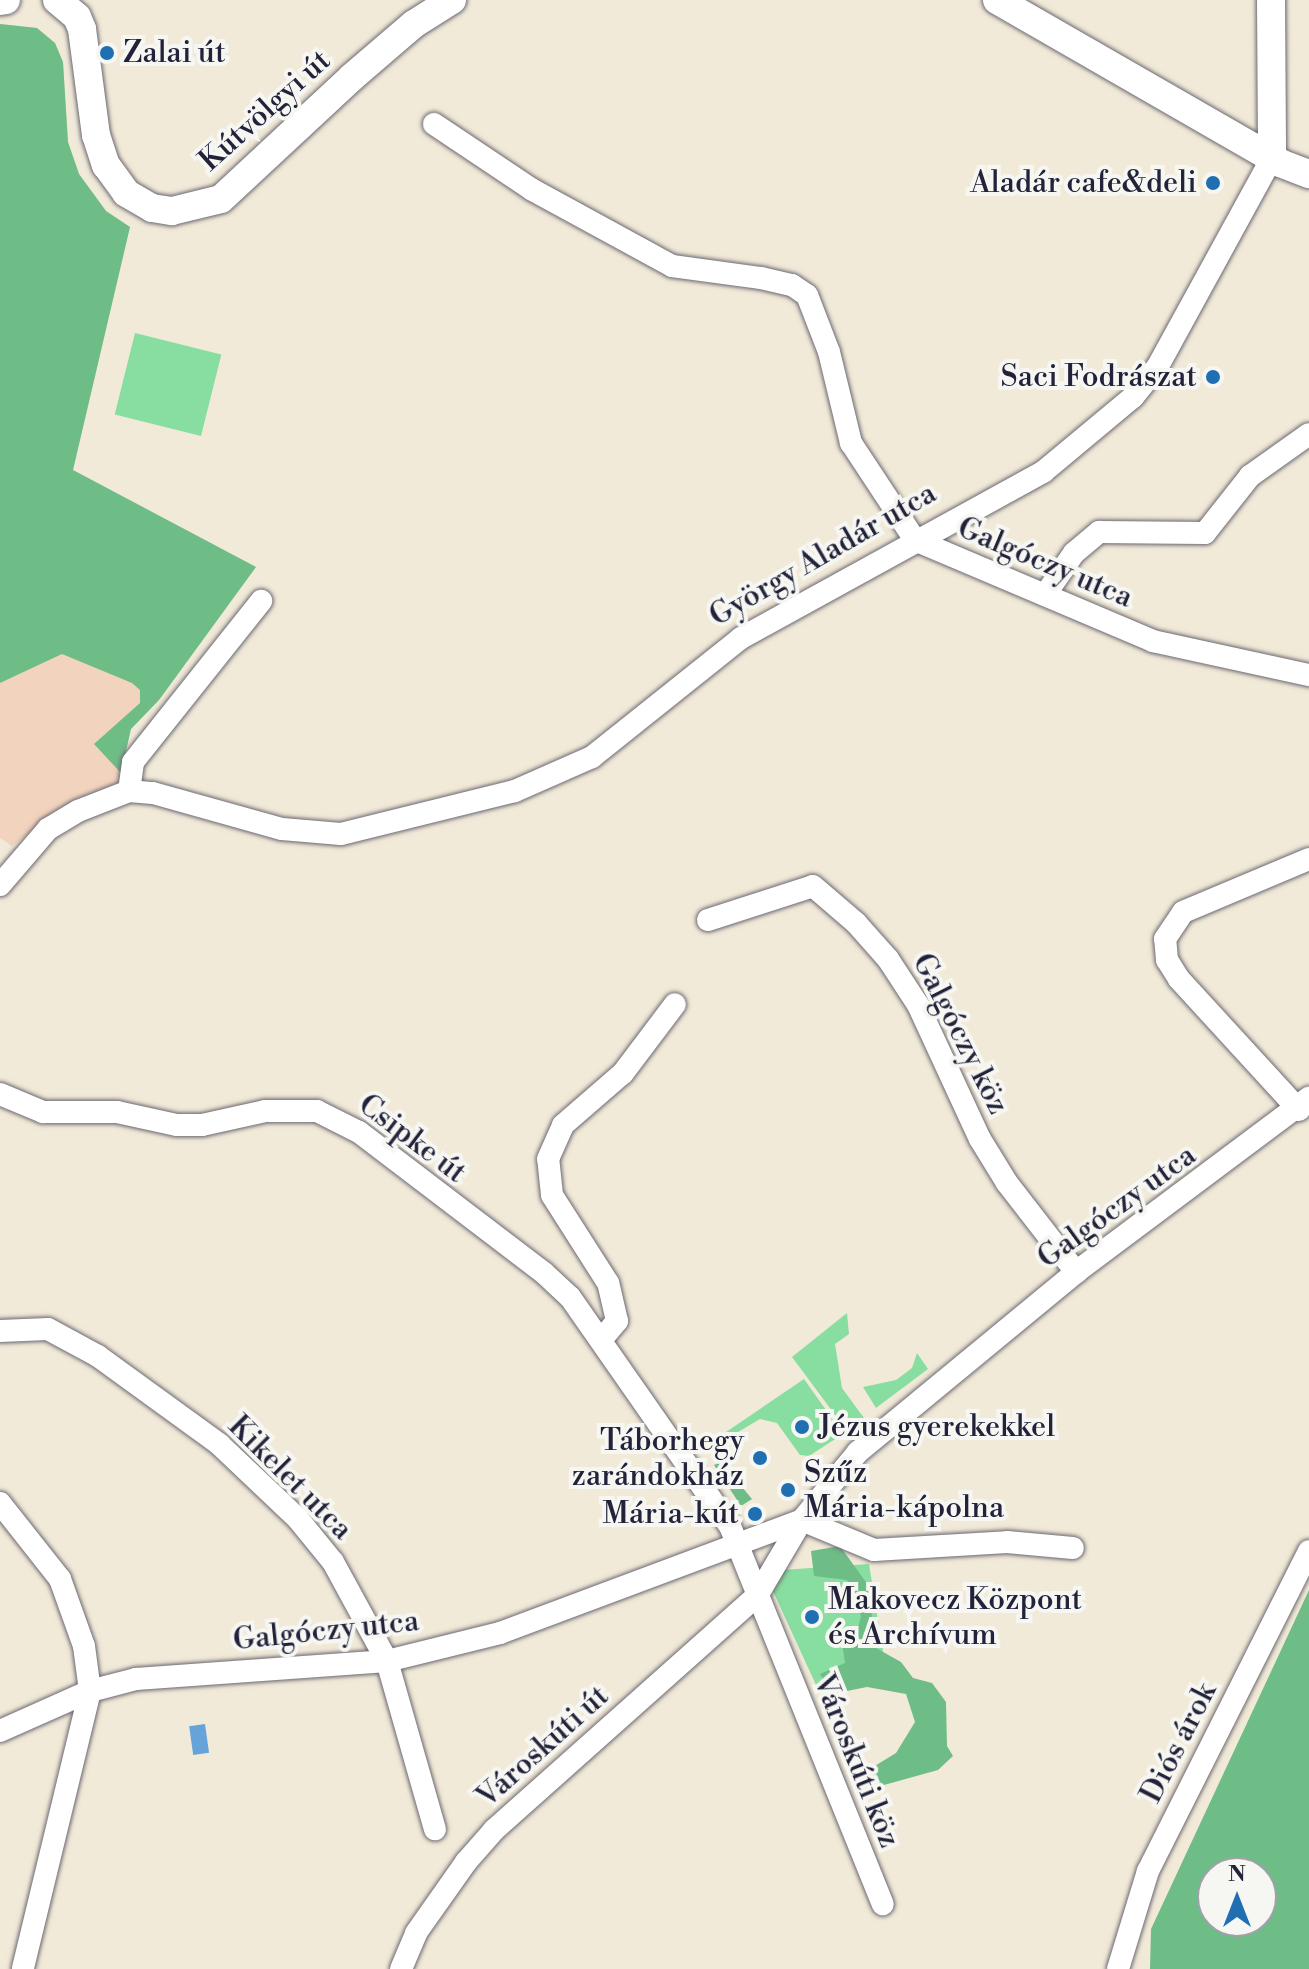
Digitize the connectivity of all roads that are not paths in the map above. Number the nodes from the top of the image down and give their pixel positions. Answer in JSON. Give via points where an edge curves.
{"nodes":[{"id":1,"x":6,"y":0,"type":"edge"},
{"id":2,"x":57,"y":0,"type":"edge"},
{"id":3,"x":452,"y":0,"type":"edge"},
{"id":4,"x":997,"y":0,"type":"edge"},
{"id":5,"x":1271,"y":0,"type":"edge"},
{"id":6,"x":0,"y":1,"type":"edge"},
{"id":7,"x":434,"y":124,"type":"dead end"},
{"id":8,"x":1272,"y":158,"type":"junction"},
{"id":9,"x":1309,"y":174,"type":"edge"},
{"id":10,"x":1309,"y":434,"type":"edge"},
{"id":11,"x":915,"y":540,"type":"junction"},
{"id":12,"x":1045,"y":595,"type":"junction"},
{"id":13,"x":261,"y":601,"type":"dead end"},
{"id":14,"x":1309,"y":675,"type":"edge"},
{"id":15,"x":129,"y":791,"type":"junction"},
{"id":16,"x":1309,"y":859,"type":"edge"},
{"id":17,"x":0,"y":885,"type":"edge"},
{"id":18,"x":708,"y":920,"type":"dead end"},
{"id":19,"x":675,"y":1004,"type":"dead end"},
{"id":20,"x":0,"y":1094,"type":"edge"},
{"id":21,"x":1304,"y":1104,"type":"edge"},
{"id":22,"x":1076,"y":1272,"type":"junction"},
{"id":23,"x":0,"y":1331,"type":"edge"},
{"id":24,"x":601,"y":1340,"type":"junction"},
{"id":25,"x":0,"y":1503,"type":"edge"},
{"id":26,"x":802,"y":1520,"type":"junction"},
{"id":27,"x":737,"y":1545,"type":"junction"},
{"id":28,"x":1073,"y":1548,"type":"dead end"},
{"id":29,"x":1309,"y":1551,"type":"edge"},
{"id":30,"x":757,"y":1596,"type":"junction"},
{"id":31,"x":387,"y":1661,"type":"junction"},
{"id":32,"x":90,"y":1691,"type":"junction"},
{"id":33,"x":0,"y":1731,"type":"edge"},
{"id":34,"x":435,"y":1829,"type":"dead end"},
{"id":35,"x":883,"y":1904,"type":"dead end"},
{"id":36,"x":23,"y":1969,"type":"edge"},
{"id":37,"x":401,"y":1969,"type":"edge"},
{"id":38,"x":1118,"y":1969,"type":"edge"}],
"edges":[{"from":1,"to":6,"type":"street"},
{"from":2,"to":3,"type":"street","name":"Kútvölgyi út","via":[[77,17],[82,29],[96,135],[106,165],[126,193],[152,208],[172,211],[221,199],[351,78],[414,24]]},
{"from":4,"to":8,"type":"street"},
{"from":5,"to":8,"type":"street","name":"György Aladár utca"},
{"from":7,"to":11,"type":"street","name":"Galgóczy utca","via":[[531,189],[672,266],[761,278],[792,285],[807,295],[829,352],[851,443]]},
{"from":8,"to":9,"type":"street"},
{"from":8,"to":11,"type":"street","name":"György Aladár utca","via":[[1158,366],[1133,397],[1043,472]]},
{"from":10,"to":12,"type":"street","via":[[1250,476],[1205,533],[1099,532],[1074,553]]},
{"from":11,"to":12,"type":"street","name":"Galgóczy utca"},
{"from":11,"to":15,"type":"street","name":"György Aladár utca","via":[[741,638],[592,757],[515,791],[380,828],[316,834]]},
{"from":12,"to":14,"type":"street","name":"Galgóczy utca","via":[[1153,641]]},
{"from":13,"to":15,"type":"street","via":[[133,762]]},
{"from":15,"to":17,"type":"street","via":[[48,829]]},
{"from":16,"to":21,"type":"street","name":"Galgóczy utca","via":[[1183,912],[1165,939],[1167,960],[1179,979]]},
{"from":18,"to":22,"type":"street","name":"Galgóczy köz","via":[[813,886],[856,923],[918,1005],[980,1139],[1007,1183]]},
{"from":19,"to":24,"type":"street","via":[[623,1073],[563,1125],[548,1159],[552,1195],[608,1283],[617,1321]]},
{"from":20,"to":24,"type":"street","name":"Csipke út","via":[[43,1112],[117,1112],[177,1125],[292,1108],[334,1117],[544,1273],[570,1297]]},
{"from":21,"to":22,"type":"street","name":"Galgóczy utca"},
{"from":22,"to":26,"type":"street","name":"Galgóczy utca","via":[[858,1452]]},
{"from":23,"to":31,"type":"street","name":"Kikelet utca","via":[[30,1326],[67,1337],[219,1444],[298,1519],[333,1562]]},
{"from":24,"to":27,"type":"street","name":"Csipke út","via":[[730,1526]]},
{"from":25,"to":32,"type":"street","via":[[44,1553],[66,1593],[84,1646]]},
{"from":26,"to":27,"type":"street","name":"Galgóczy utca"},
{"from":26,"to":28,"type":"street","via":[[874,1550],[1007,1542]]},
{"from":26,"to":30,"type":"street","name":"Városkúti út"},
{"from":27,"to":30,"type":"street","name":"Városkúti köz"},
{"from":27,"to":31,"type":"street","name":"Galgóczy utca","via":[[500,1633]]},
{"from":29,"to":38,"type":"street","name":"Diós árok","via":[[1148,1871]]},
{"from":30,"to":35,"type":"street","name":"Városkúti köz"},
{"from":30,"to":37,"type":"street","name":"Városkúti út","via":[[494,1830],[416,1933]]},
{"from":31,"to":32,"type":"street","name":"Galgóczy utca","via":[[136,1679]]},
{"from":31,"to":34,"type":"street","name":"Kikelet utca"},
{"from":32,"to":33,"type":"street","name":"Galgóczy utca"},
{"from":32,"to":36,"type":"street"}]}
